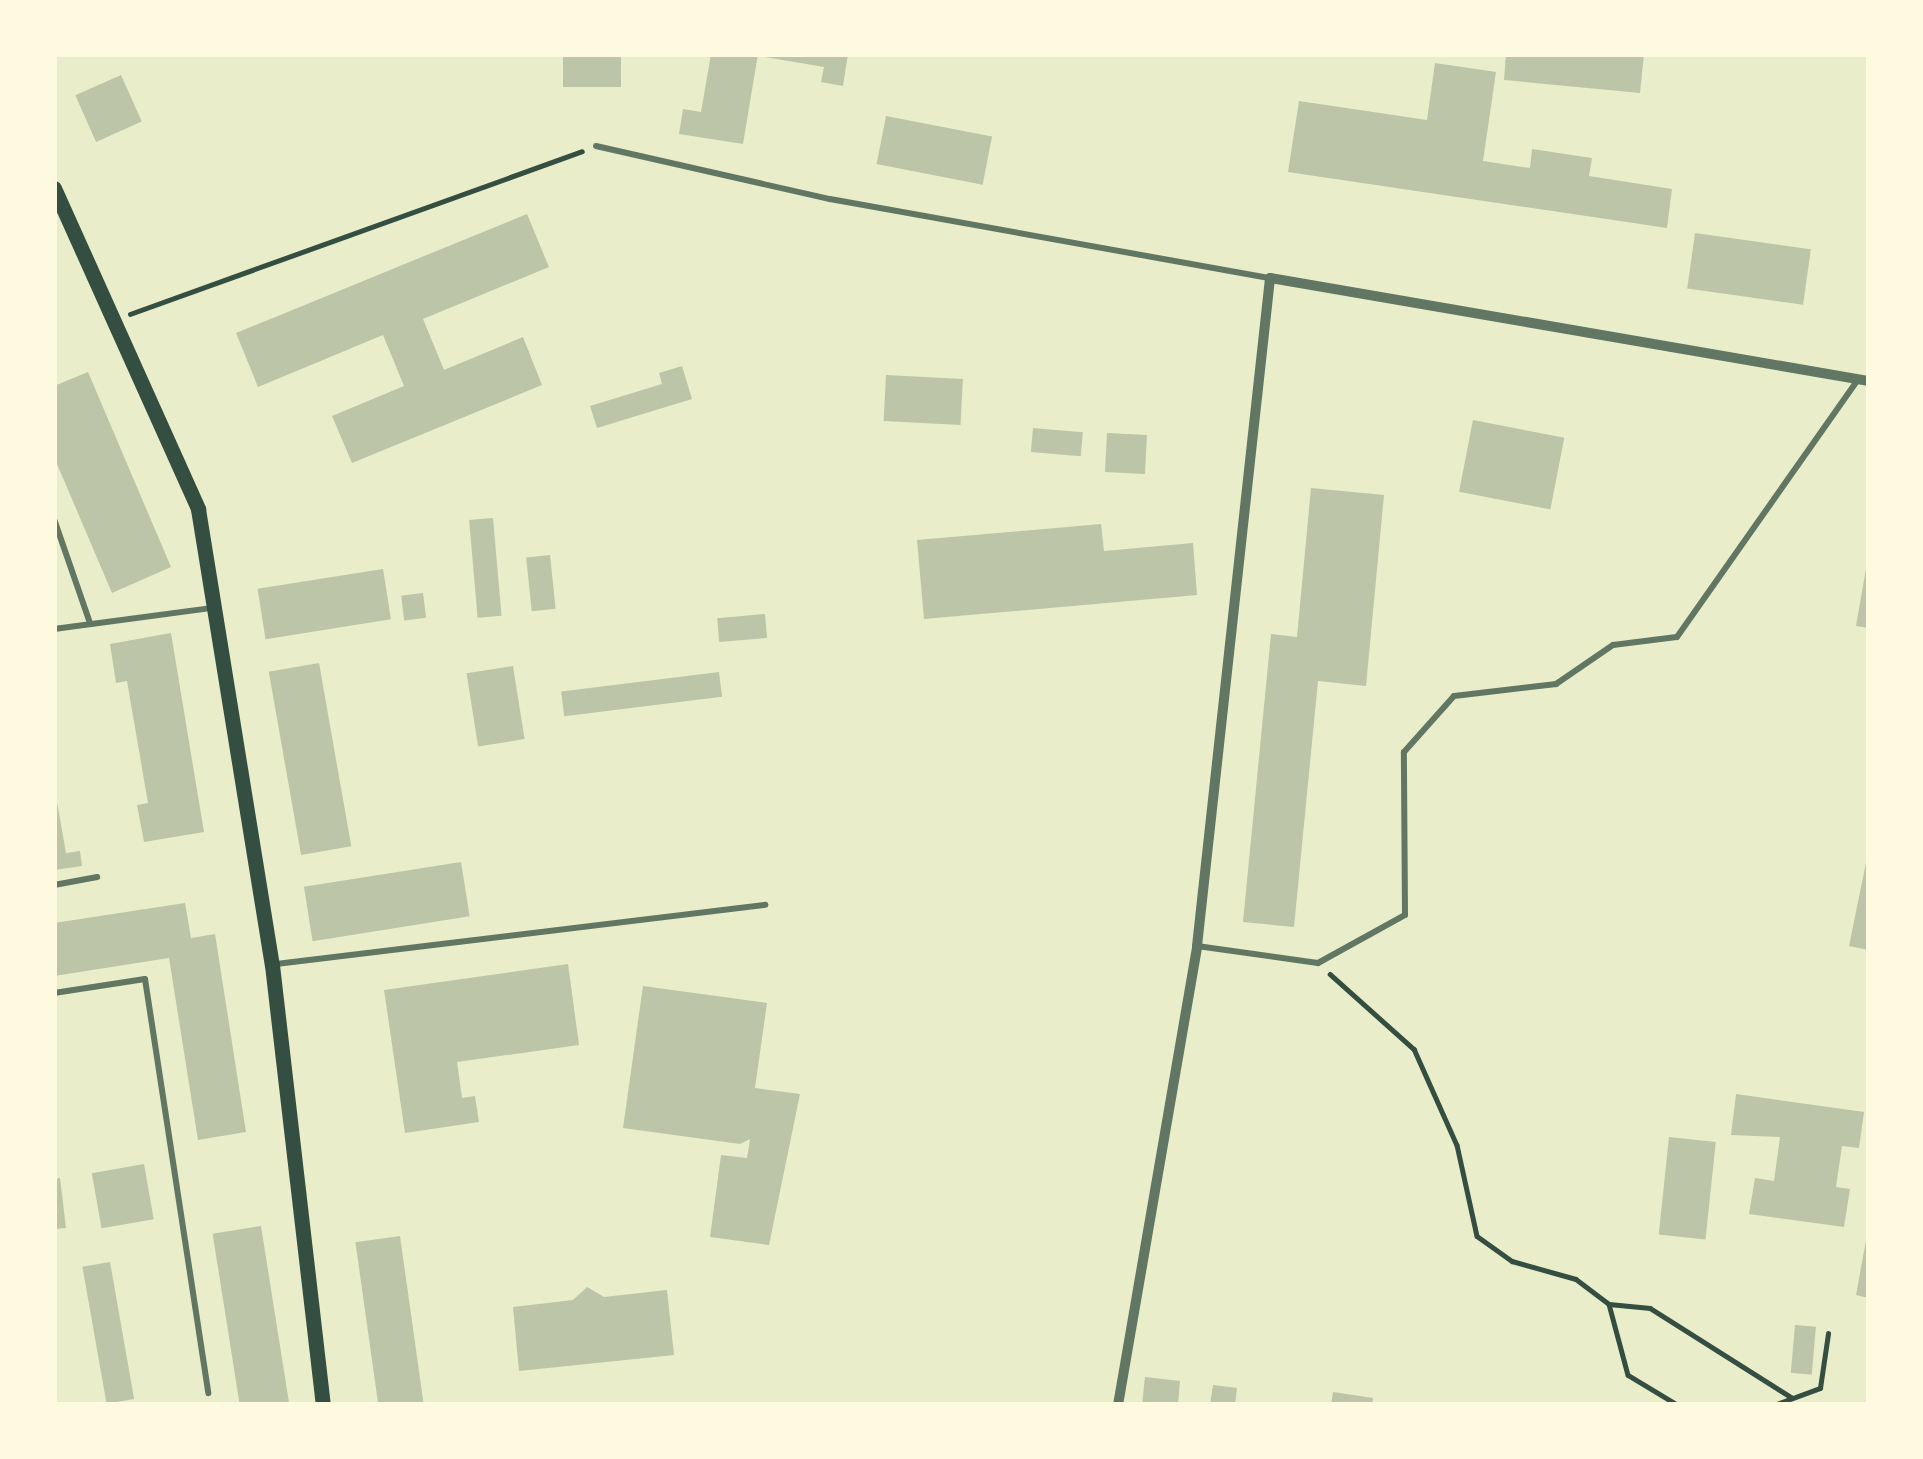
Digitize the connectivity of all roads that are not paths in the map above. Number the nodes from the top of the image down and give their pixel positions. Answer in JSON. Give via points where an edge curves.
{"nodes":[{"id":1,"x":596,"y":146,"type":"road end"},
{"id":2,"x":54,"y":188,"type":"edge"},
{"id":3,"x":1270,"y":278,"type":"junction"},
{"id":4,"x":1864,"y":380,"type":"edge"},
{"id":5,"x":54,"y":519,"type":"edge"},
{"id":6,"x":214,"y":608,"type":"junction"},
{"id":7,"x":90,"y":623,"type":"junction"},
{"id":8,"x":54,"y":629,"type":"edge"},
{"id":9,"x":97,"y":878,"type":"dead end"},
{"id":10,"x":54,"y":885,"type":"edge"},
{"id":11,"x":765,"y":905,"type":"dead end"},
{"id":12,"x":1197,"y":946,"type":"junction"},
{"id":13,"x":272,"y":965,"type":"junction"},
{"id":14,"x":54,"y":993,"type":"edge"},
{"id":15,"x":208,"y":1393,"type":"dead end"},
{"id":16,"x":322,"y":1405,"type":"edge"},
{"id":17,"x":1118,"y":1405,"type":"edge"}],
"edges":[{"from":1,"to":3,"type":"lane","via":[[830,199]]},
{"from":2,"to":6,"type":"main road","via":[[198,509]]},
{"from":3,"to":4,"type":"street"},
{"from":3,"to":12,"type":"street"},
{"from":4,"to":12,"type":"lane","via":[[1677,637],[1613,645],[1556,684],[1454,696],[1403,752],[1405,915],[1318,963]]},
{"from":5,"to":7,"type":"lane"},
{"from":6,"to":7,"type":"lane"},
{"from":6,"to":13,"type":"main road"},
{"from":7,"to":8,"type":"lane"},
{"from":9,"to":10,"type":"lane"},
{"from":11,"to":13,"type":"lane"},
{"from":12,"to":17,"type":"street"},
{"from":13,"to":16,"type":"main road"},
{"from":14,"to":15,"type":"lane","via":[[145,979]]}]}
